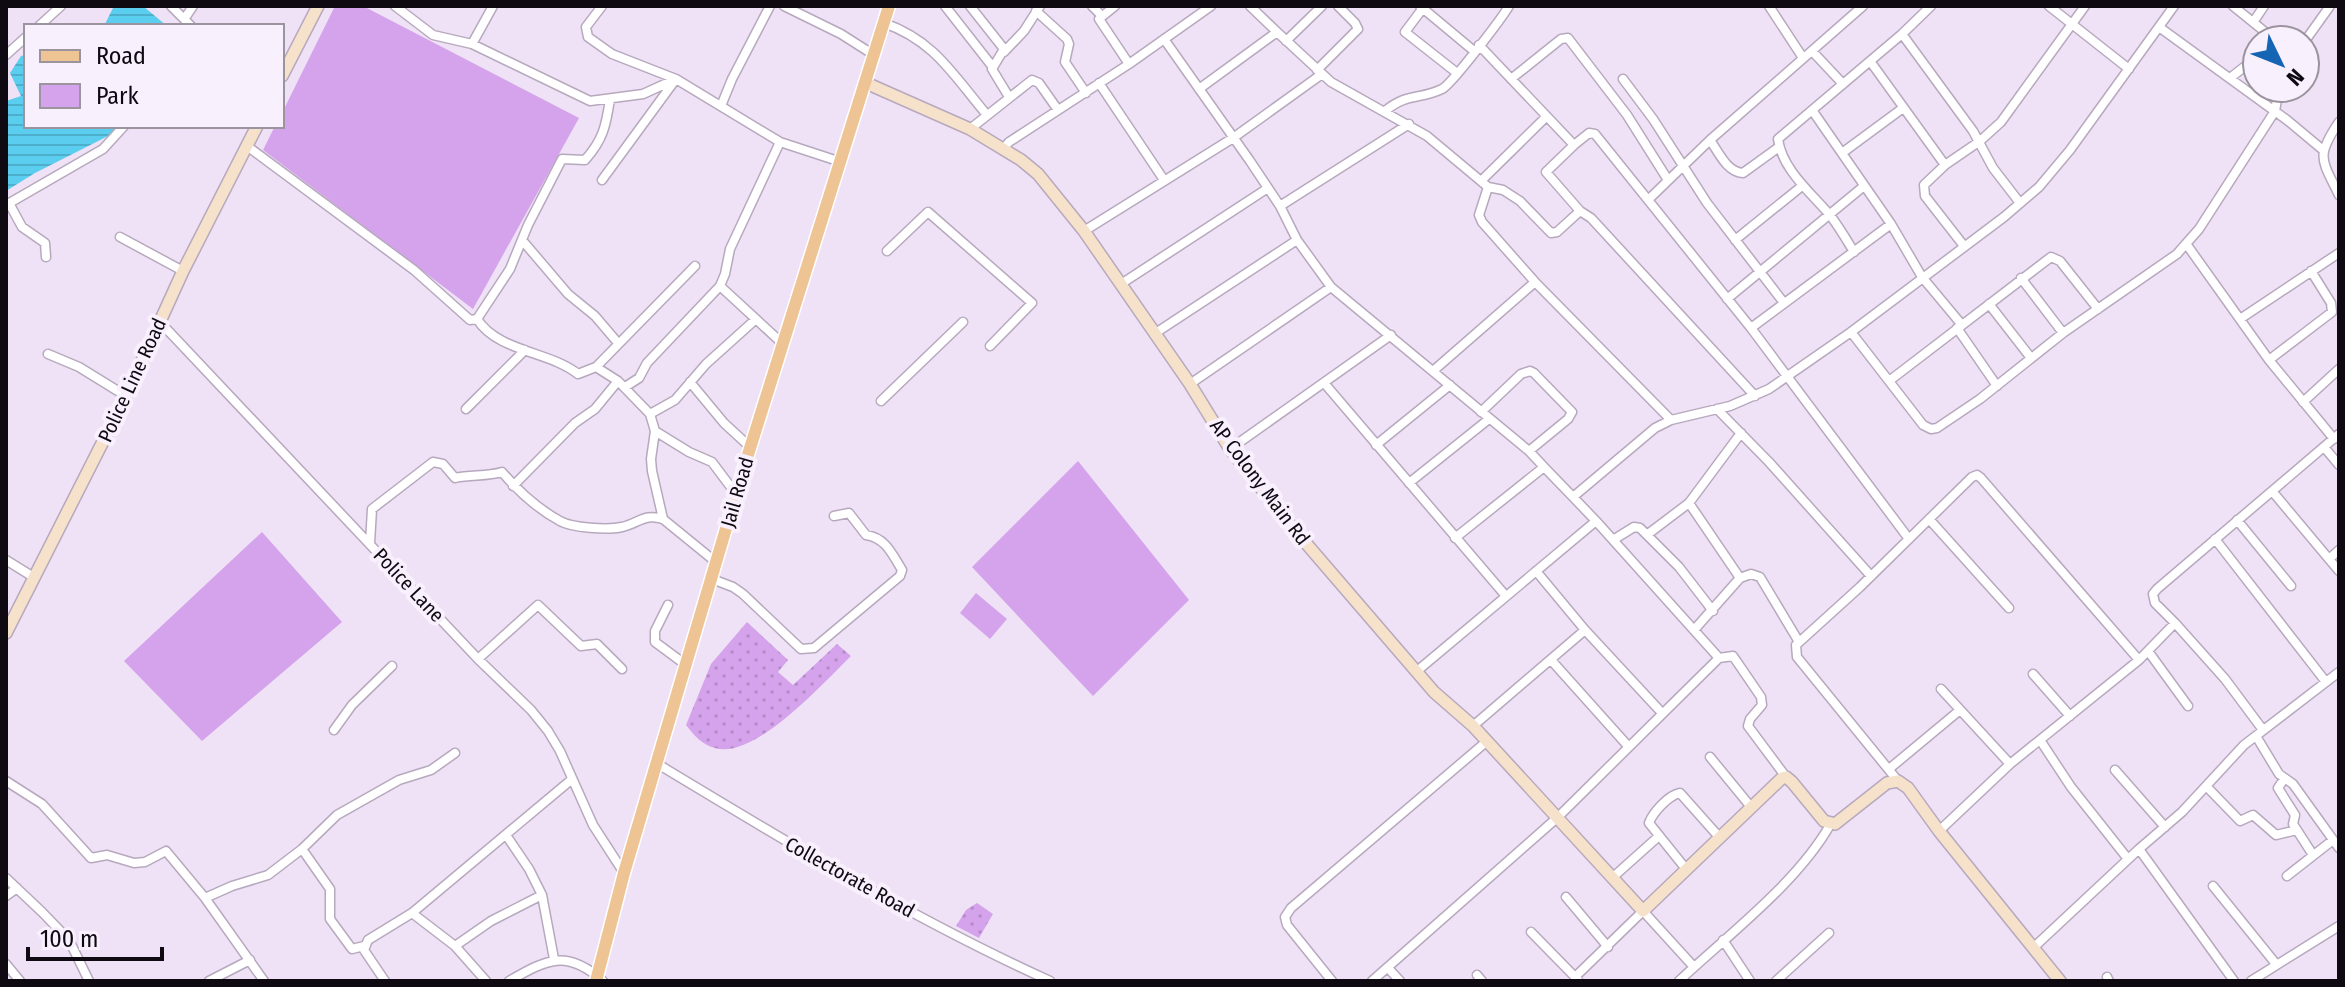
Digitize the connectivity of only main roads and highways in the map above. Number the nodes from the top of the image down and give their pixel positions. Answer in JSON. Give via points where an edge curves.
{"nodes":[{"id":1,"x":889,"y":6,"type":"edge"},
{"id":2,"x":599,"y":980,"type":"edge"}],
"edges":[{"from":1,"to":2,"type":"main road","name":"Jail Road","via":[[736,494],[624,873]]}]}
